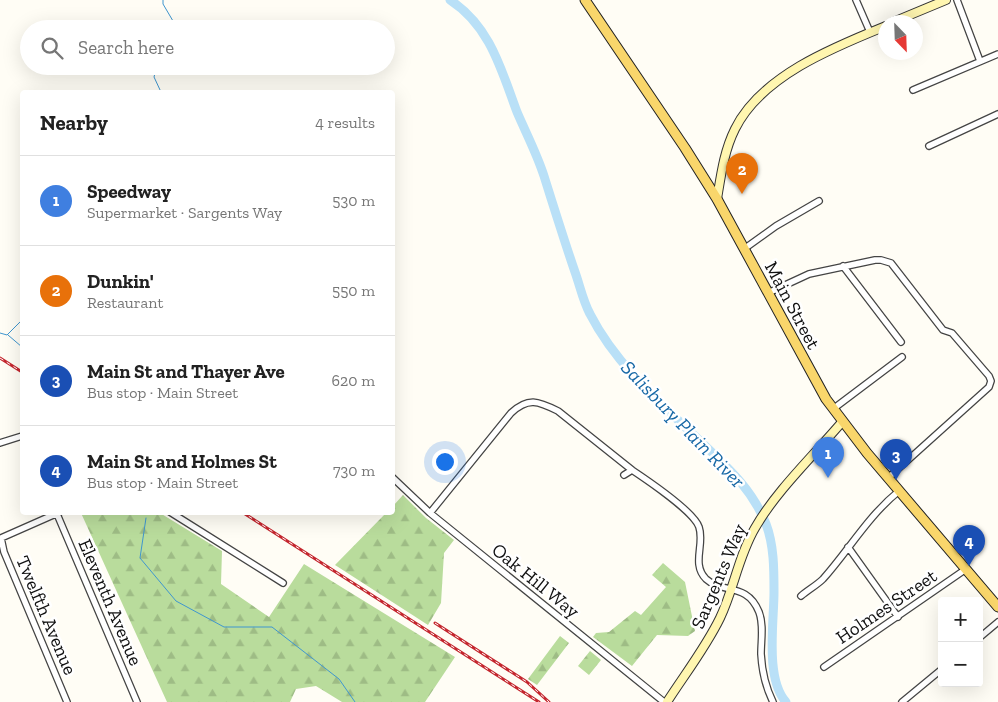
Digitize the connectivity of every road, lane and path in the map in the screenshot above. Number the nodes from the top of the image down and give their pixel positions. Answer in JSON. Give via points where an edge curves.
{"nodes":[{"id":1,"x":585,"y":0,"type":"edge"},
{"id":2,"x":856,"y":0,"type":"edge"},
{"id":3,"x":944,"y":0,"type":"edge"},
{"id":4,"x":957,"y":0,"type":"edge"},
{"id":5,"x":909,"y":15,"type":"edge"},
{"id":6,"x":878,"y":29,"type":"edge"},
{"id":7,"x":870,"y":32,"type":"junction"},
{"id":8,"x":998,"y":54,"type":"edge"},
{"id":9,"x":980,"y":61,"type":"junction"},
{"id":10,"x":913,"y":90,"type":"dead end"},
{"id":11,"x":998,"y":114,"type":"edge"},
{"id":12,"x":929,"y":146,"type":"dead end"},
{"id":13,"x":720,"y":176,"type":"junction"},
{"id":14,"x":709,"y":186,"type":"junction"},
{"id":15,"x":717,"y":199,"type":"junction"},
{"id":16,"x":819,"y":201,"type":"dead end"},
{"id":17,"x":744,"y":249,"type":"junction"},
{"id":18,"x":843,"y":266,"type":"junction"},
{"id":19,"x":768,"y":293,"type":"junction"},
{"id":20,"x":901,"y":342,"type":"dead end"},
{"id":21,"x":902,"y":357,"type":"dead end"},
{"id":22,"x":833,"y":409,"type":"junction"},
{"id":23,"x":842,"y":422,"type":"junction"},
{"id":24,"x":20,"y":437,"type":"edge"},
{"id":25,"x":0,"y":443,"type":"edge"},
{"id":26,"x":632,"y":470,"type":"junction"},
{"id":27,"x":624,"y":474,"type":"dead end"},
{"id":28,"x":888,"y":478,"type":"junction"},
{"id":29,"x":395,"y":480,"type":"edge"},
{"id":30,"x":899,"y":491,"type":"junction"},
{"id":31,"x":430,"y":513,"type":"junction"},
{"id":32,"x":54,"y":515,"type":"edge"},
{"id":33,"x":60,"y":515,"type":"edge"},
{"id":34,"x":175,"y":515,"type":"edge"},
{"id":35,"x":848,"y":547,"type":"junction"},
{"id":36,"x":966,"y":569,"type":"junction"},
{"id":37,"x":283,"y":583,"type":"dead end"},
{"id":38,"x":730,"y":588,"type":"junction"},
{"id":39,"x":801,"y":596,"type":"dead end"},
{"id":40,"x":998,"y":607,"type":"edge"},
{"id":41,"x":898,"y":617,"type":"junction"},
{"id":42,"x":998,"y":622,"type":"edge"},
{"id":43,"x":983,"y":635,"type":"edge"},
{"id":44,"x":824,"y":667,"type":"dead end"},
{"id":45,"x":938,"y":672,"type":"edge"},
{"id":46,"x":67,"y":702,"type":"edge"},
{"id":47,"x":137,"y":702,"type":"edge"},
{"id":48,"x":666,"y":702,"type":"edge"},
{"id":49,"x":773,"y":702,"type":"edge"},
{"id":50,"x":902,"y":702,"type":"edge"}],
"edges":[{"from":1,"to":14,"type":"main road","name":"Main Street"},
{"from":2,"to":7,"type":"street"},
{"from":3,"to":5,"type":"main road"},
{"from":4,"to":9,"type":"street"},
{"from":6,"to":7,"type":"main road"},
{"from":7,"to":13,"type":"main road","via":[[799,67],[752,103],[735,128]]},
{"from":8,"to":9,"type":"street"},
{"from":9,"to":10,"type":"street"},
{"from":11,"to":12,"type":"street"},
{"from":13,"to":14,"type":"main road"},
{"from":13,"to":15,"type":"main road"},
{"from":14,"to":15,"type":"main road","name":"Main Street"},
{"from":15,"to":17,"type":"main road","name":"Main Street"},
{"from":16,"to":17,"type":"street"},
{"from":17,"to":19,"type":"main road","name":"Main Street"},
{"from":18,"to":19,"type":"street","via":[[809,274]]},
{"from":18,"to":20,"type":"street"},
{"from":18,"to":28,"type":"street","via":[[881,260],[891,263],[943,330],[952,333],[992,381]]},
{"from":19,"to":22,"type":"main road","name":"Main Street"},
{"from":21,"to":22,"type":"street"},
{"from":22,"to":23,"type":"main road","name":"Main Street"},
{"from":23,"to":28,"type":"main road","name":"Main Street"},
{"from":23,"to":38,"type":"main road","name":"Sargents Way","via":[[754,529]]},
{"from":24,"to":25,"type":"street"},
{"from":26,"to":27,"type":"street"},
{"from":26,"to":31,"type":"street","via":[[558,411],[531,402],[520,404]]},
{"from":26,"to":38,"type":"street","via":[[695,520],[701,536],[698,556],[702,572],[713,583]]},
{"from":28,"to":30,"type":"main road","name":"Main Street"},
{"from":29,"to":31,"type":"street","name":"Oak Hill Way"},
{"from":30,"to":35,"type":"street","via":[[879,508]]},
{"from":30,"to":36,"type":"main road","name":"Main Street"},
{"from":31,"to":48,"type":"street","name":"Oak Hill Way"},
{"from":32,"to":46,"type":"street","name":"Twelfth Avenue","via":[[2,538],[4,552]]},
{"from":33,"to":47,"type":"street","name":"Eleventh Avenue"},
{"from":34,"to":37,"type":"street"},
{"from":35,"to":39,"type":"street","via":[[822,580]]},
{"from":35,"to":41,"type":"street"},
{"from":36,"to":40,"type":"main road","name":"Main Street"},
{"from":36,"to":41,"type":"street","name":"Holmes Street"},
{"from":38,"to":48,"type":"main road","name":"Sargents Way","via":[[721,617],[707,643]]},
{"from":38,"to":49,"type":"street","via":[[750,599],[759,613],[762,668]]},
{"from":41,"to":44,"type":"street","name":"Holmes Street"},
{"from":42,"to":43,"type":"street"},
{"from":45,"to":50,"type":"street"}]}
